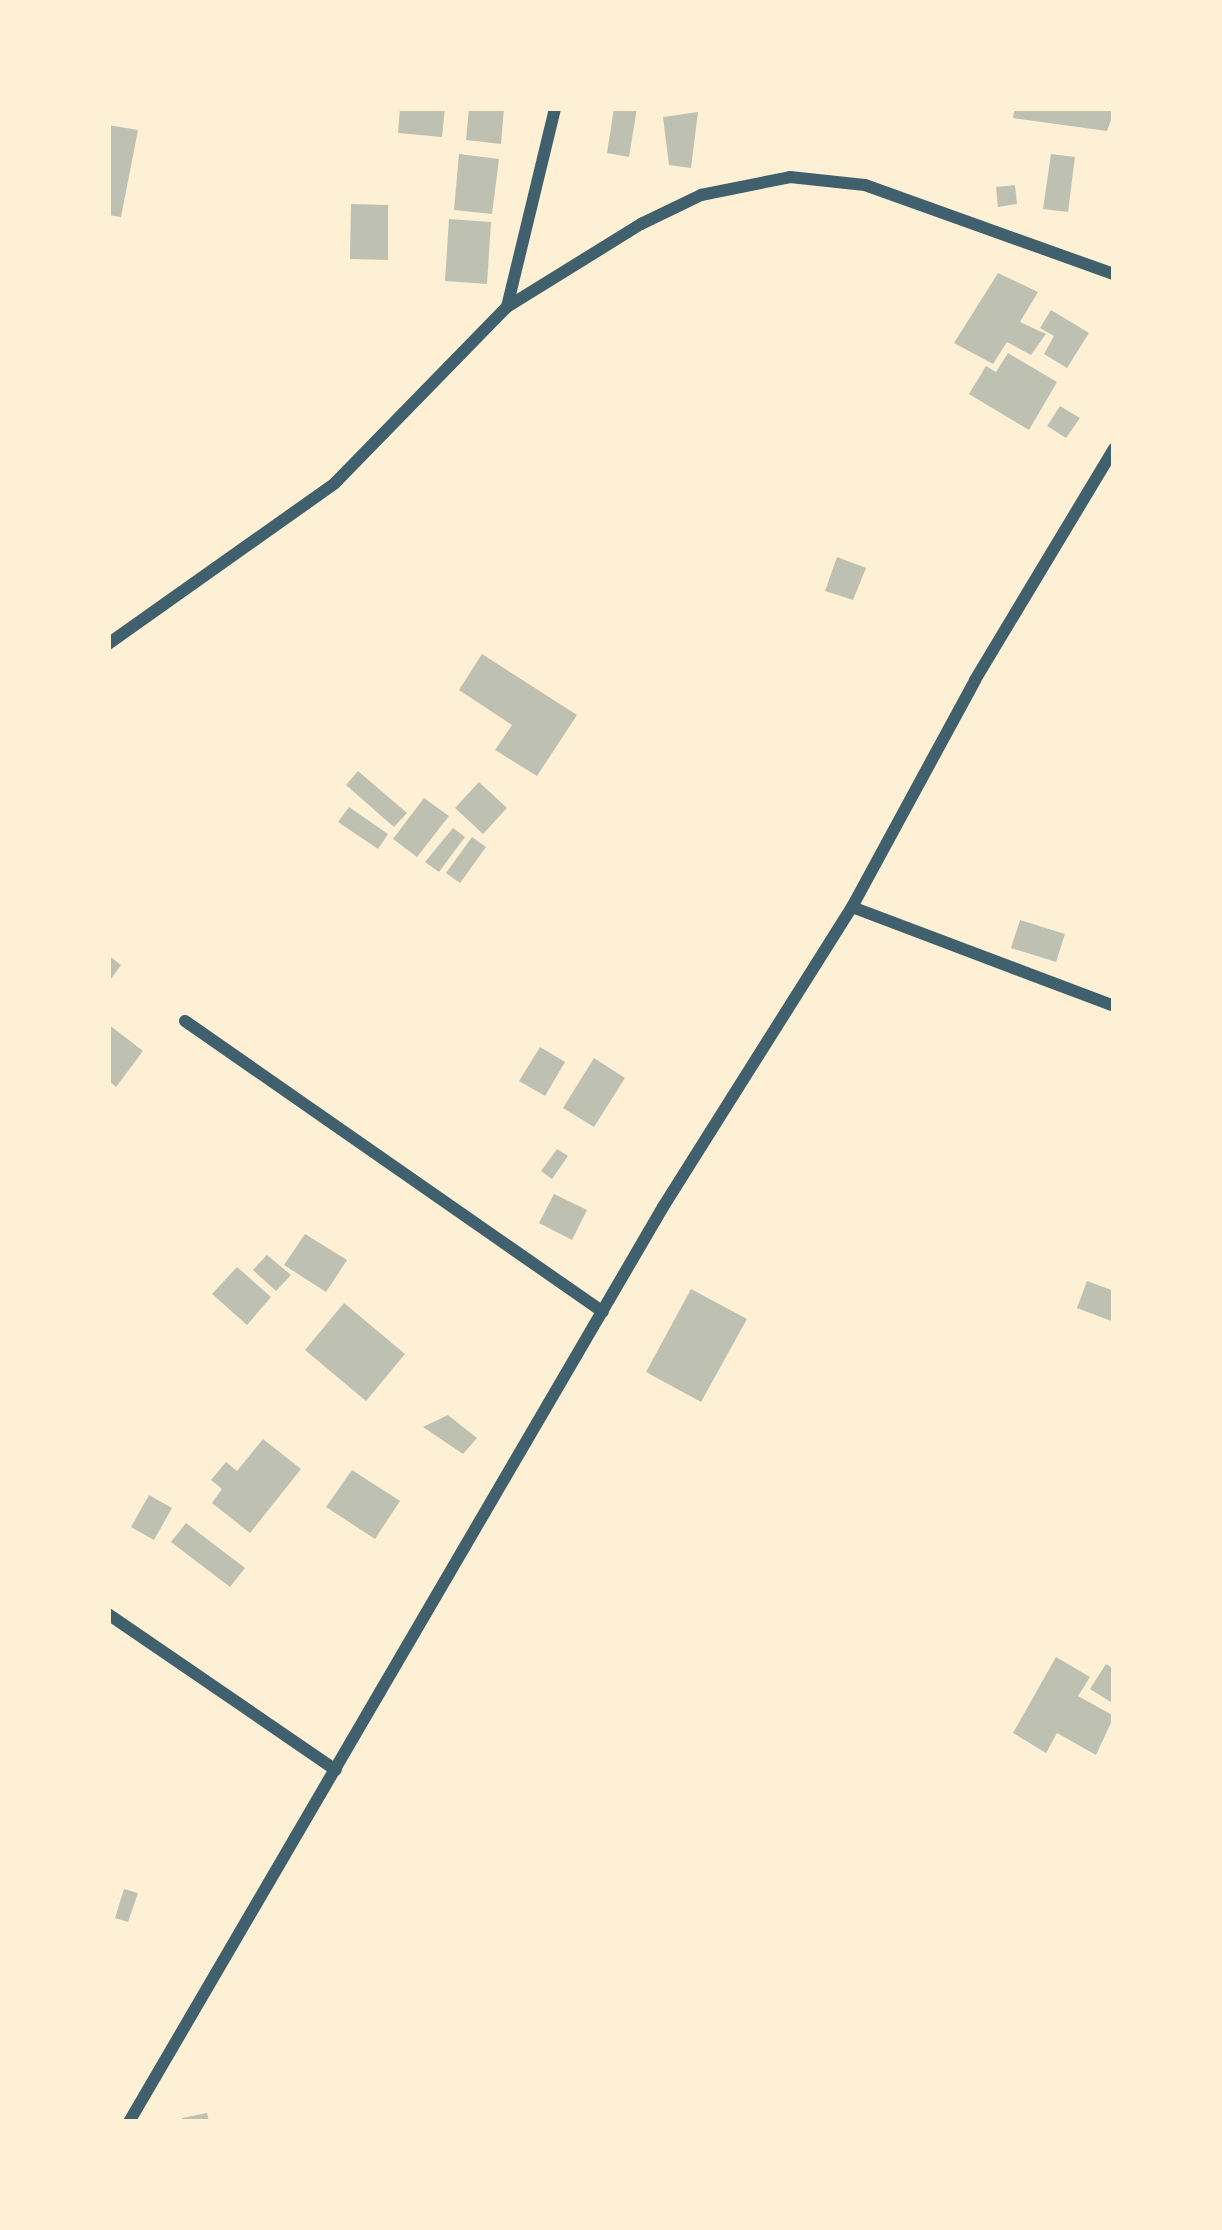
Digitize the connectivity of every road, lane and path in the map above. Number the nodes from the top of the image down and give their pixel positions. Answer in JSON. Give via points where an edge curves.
{"nodes":[{"id":1,"x":555,"y":108,"type":"edge"},
{"id":2,"x":1114,"y":274,"type":"edge"},
{"id":3,"x":507,"y":307,"type":"junction"},
{"id":4,"x":1114,"y":449,"type":"edge"},
{"id":5,"x":108,"y":644,"type":"edge"},
{"id":6,"x":851,"y":907,"type":"junction"},
{"id":7,"x":1114,"y":1006,"type":"edge"},
{"id":8,"x":185,"y":1021,"type":"dead end"},
{"id":9,"x":603,"y":1312,"type":"junction"},
{"id":10,"x":108,"y":1614,"type":"edge"},
{"id":11,"x":336,"y":1770,"type":"junction"},
{"id":12,"x":129,"y":2122,"type":"edge"}],
"edges":[{"from":1,"to":3,"type":"street"},
{"from":2,"to":3,"type":"street","via":[[865,185],[790,177],[701,195]]},
{"from":3,"to":5,"type":"street","via":[[335,483]]},
{"from":4,"to":6,"type":"street"},
{"from":6,"to":7,"type":"street"},
{"from":6,"to":9,"type":"street"},
{"from":8,"to":9,"type":"street"},
{"from":9,"to":11,"type":"street"},
{"from":10,"to":11,"type":"street"},
{"from":11,"to":12,"type":"street"}]}
